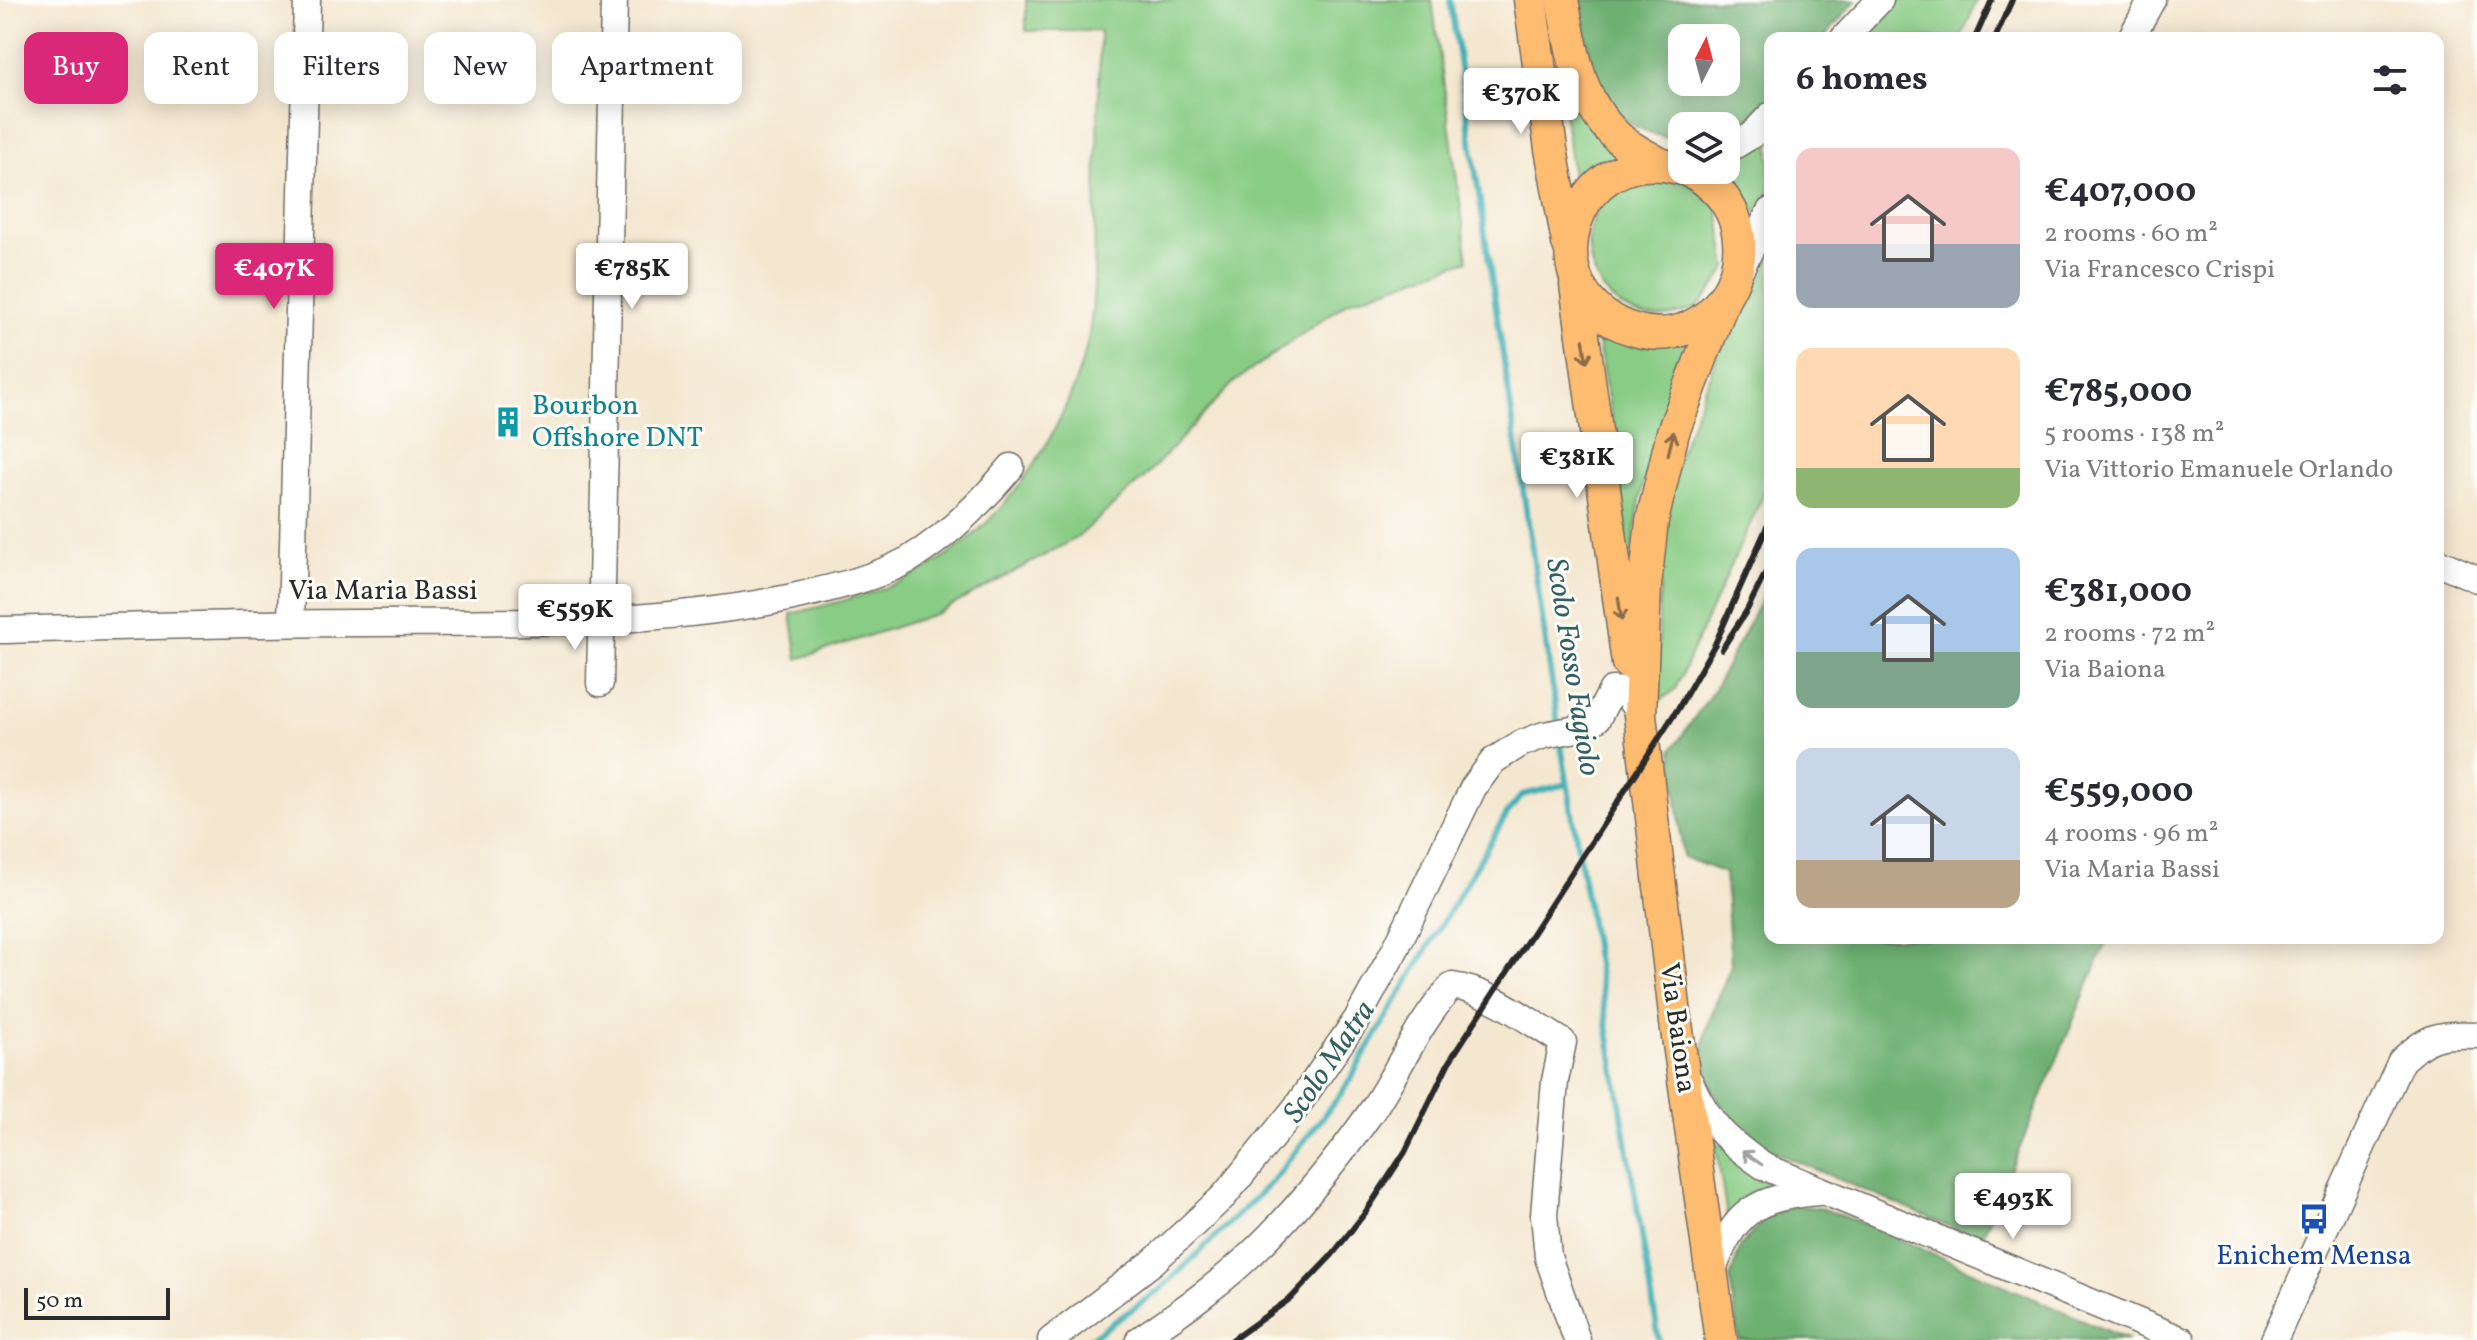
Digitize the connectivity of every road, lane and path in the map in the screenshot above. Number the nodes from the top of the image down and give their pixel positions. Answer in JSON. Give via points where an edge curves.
{"nodes":[{"id":1,"x":307,"y":0,"type":"edge"},
{"id":2,"x":614,"y":0,"type":"edge"},
{"id":3,"x":1530,"y":0,"type":"edge"},
{"id":4,"x":1562,"y":0,"type":"edge"},
{"id":5,"x":1880,"y":0,"type":"edge"},
{"id":6,"x":2152,"y":0,"type":"edge"},
{"id":7,"x":1850,"y":32,"type":"edge"},
{"id":8,"x":1863,"y":32,"type":"edge"},
{"id":9,"x":2134,"y":32,"type":"edge"},
{"id":10,"x":1764,"y":122,"type":"edge"},
{"id":11,"x":1740,"y":142,"type":"edge"},
{"id":12,"x":1668,"y":163,"type":"edge"},
{"id":13,"x":1668,"y":166,"type":"edge"},
{"id":14,"x":1710,"y":184,"type":"edge"},
{"id":15,"x":1764,"y":223,"type":"edge"},
{"id":16,"x":1573,"y":268,"type":"junction"},
{"id":17,"x":1729,"y":290,"type":"junction"},
{"id":18,"x":1011,"y":467,"type":"dead end"},
{"id":19,"x":2444,"y":565,"type":"edge"},
{"id":20,"x":2477,"y":579,"type":"edge"},
{"id":21,"x":600,"y":620,"type":"junction"},
{"id":22,"x":291,"y":623,"type":"junction"},
{"id":23,"x":0,"y":630,"type":"edge"},
{"id":24,"x":600,"y":683,"type":"dead end"},
{"id":25,"x":1640,"y":715,"type":"junction"},
{"id":26,"x":2477,"y":1035,"type":"edge"},
{"id":27,"x":1682,"y":1064,"type":"junction"},
{"id":28,"x":1823,"y":1191,"type":"junction"},
{"id":29,"x":1712,"y":1273,"type":"junction"},
{"id":30,"x":1051,"y":1340,"type":"edge"},
{"id":31,"x":1139,"y":1340,"type":"edge"},
{"id":32,"x":1577,"y":1340,"type":"edge"},
{"id":33,"x":1721,"y":1340,"type":"edge"},
{"id":34,"x":2182,"y":1340,"type":"edge"},
{"id":35,"x":2274,"y":1340,"type":"edge"}],
"edges":[{"from":1,"to":22,"type":"street"},
{"from":2,"to":21,"type":"street"},
{"from":3,"to":16,"type":"main road"},
{"from":4,"to":12,"type":"main road","via":[[1583,92],[1597,114],[1622,141]]},
{"from":5,"to":7,"type":"street"},
{"from":5,"to":8,"type":"street"},
{"from":6,"to":9,"type":"street"},
{"from":10,"to":11,"type":"street"},
{"from":13,"to":16,"type":"main road","via":[[1634,166],[1592,192],[1574,225]]},
{"from":14,"to":17,"type":"main road","via":[[1738,228],[1740,254]]},
{"from":15,"to":17,"type":"street","name":"Via Baiona"},
{"from":16,"to":17,"type":"main road","via":[[1584,295],[1599,312],[1640,332],[1686,328],[1706,317]]},
{"from":16,"to":25,"type":"main road","name":"Via Baiona","one_way":true,"via":[[1626,657]]},
{"from":25,"to":17,"type":"main road","name":"Via Baiona","one_way":true,"via":[[1652,521],[1673,432]]},
{"from":18,"to":21,"type":"street","name":"Via Maria Bassi","via":[[966,517],[907,560],[844,586],[694,615]]},
{"from":19,"to":20,"type":"street"},
{"from":21,"to":22,"type":"street","name":"Via Maria Bassi"},
{"from":21,"to":24,"type":"street"},
{"from":22,"to":23,"type":"street","name":"Via Maria Bassi"},
{"from":25,"to":27,"type":"main road","name":"Via Baiona"},
{"from":25,"to":30,"type":"street","via":[[1624,691],[1612,690],[1597,719],[1582,728],[1544,735],[1493,761],[1473,788],[1357,1019],[1286,1120],[1204,1215],[1153,1262]]},
{"from":26,"to":35,"type":"street","via":[[2447,1034],[2421,1042],[2401,1061]]},
{"from":28,"to":27,"type":"street","one_way":true,"via":[[1763,1166],[1730,1142],[1702,1107]]},
{"from":27,"to":29,"type":"main road","name":"Via Baiona"},
{"from":28,"to":29,"type":"street","via":[[1764,1201],[1742,1217],[1723,1242]]},
{"from":28,"to":34,"type":"street"},
{"from":29,"to":33,"type":"main road","name":"Via Baiona"},
{"from":31,"to":32,"type":"street","via":[[1210,1290],[1314,1186],[1370,1113],[1452,986],[1500,1004],[1563,1042],[1544,1215],[1548,1257]]}]}
